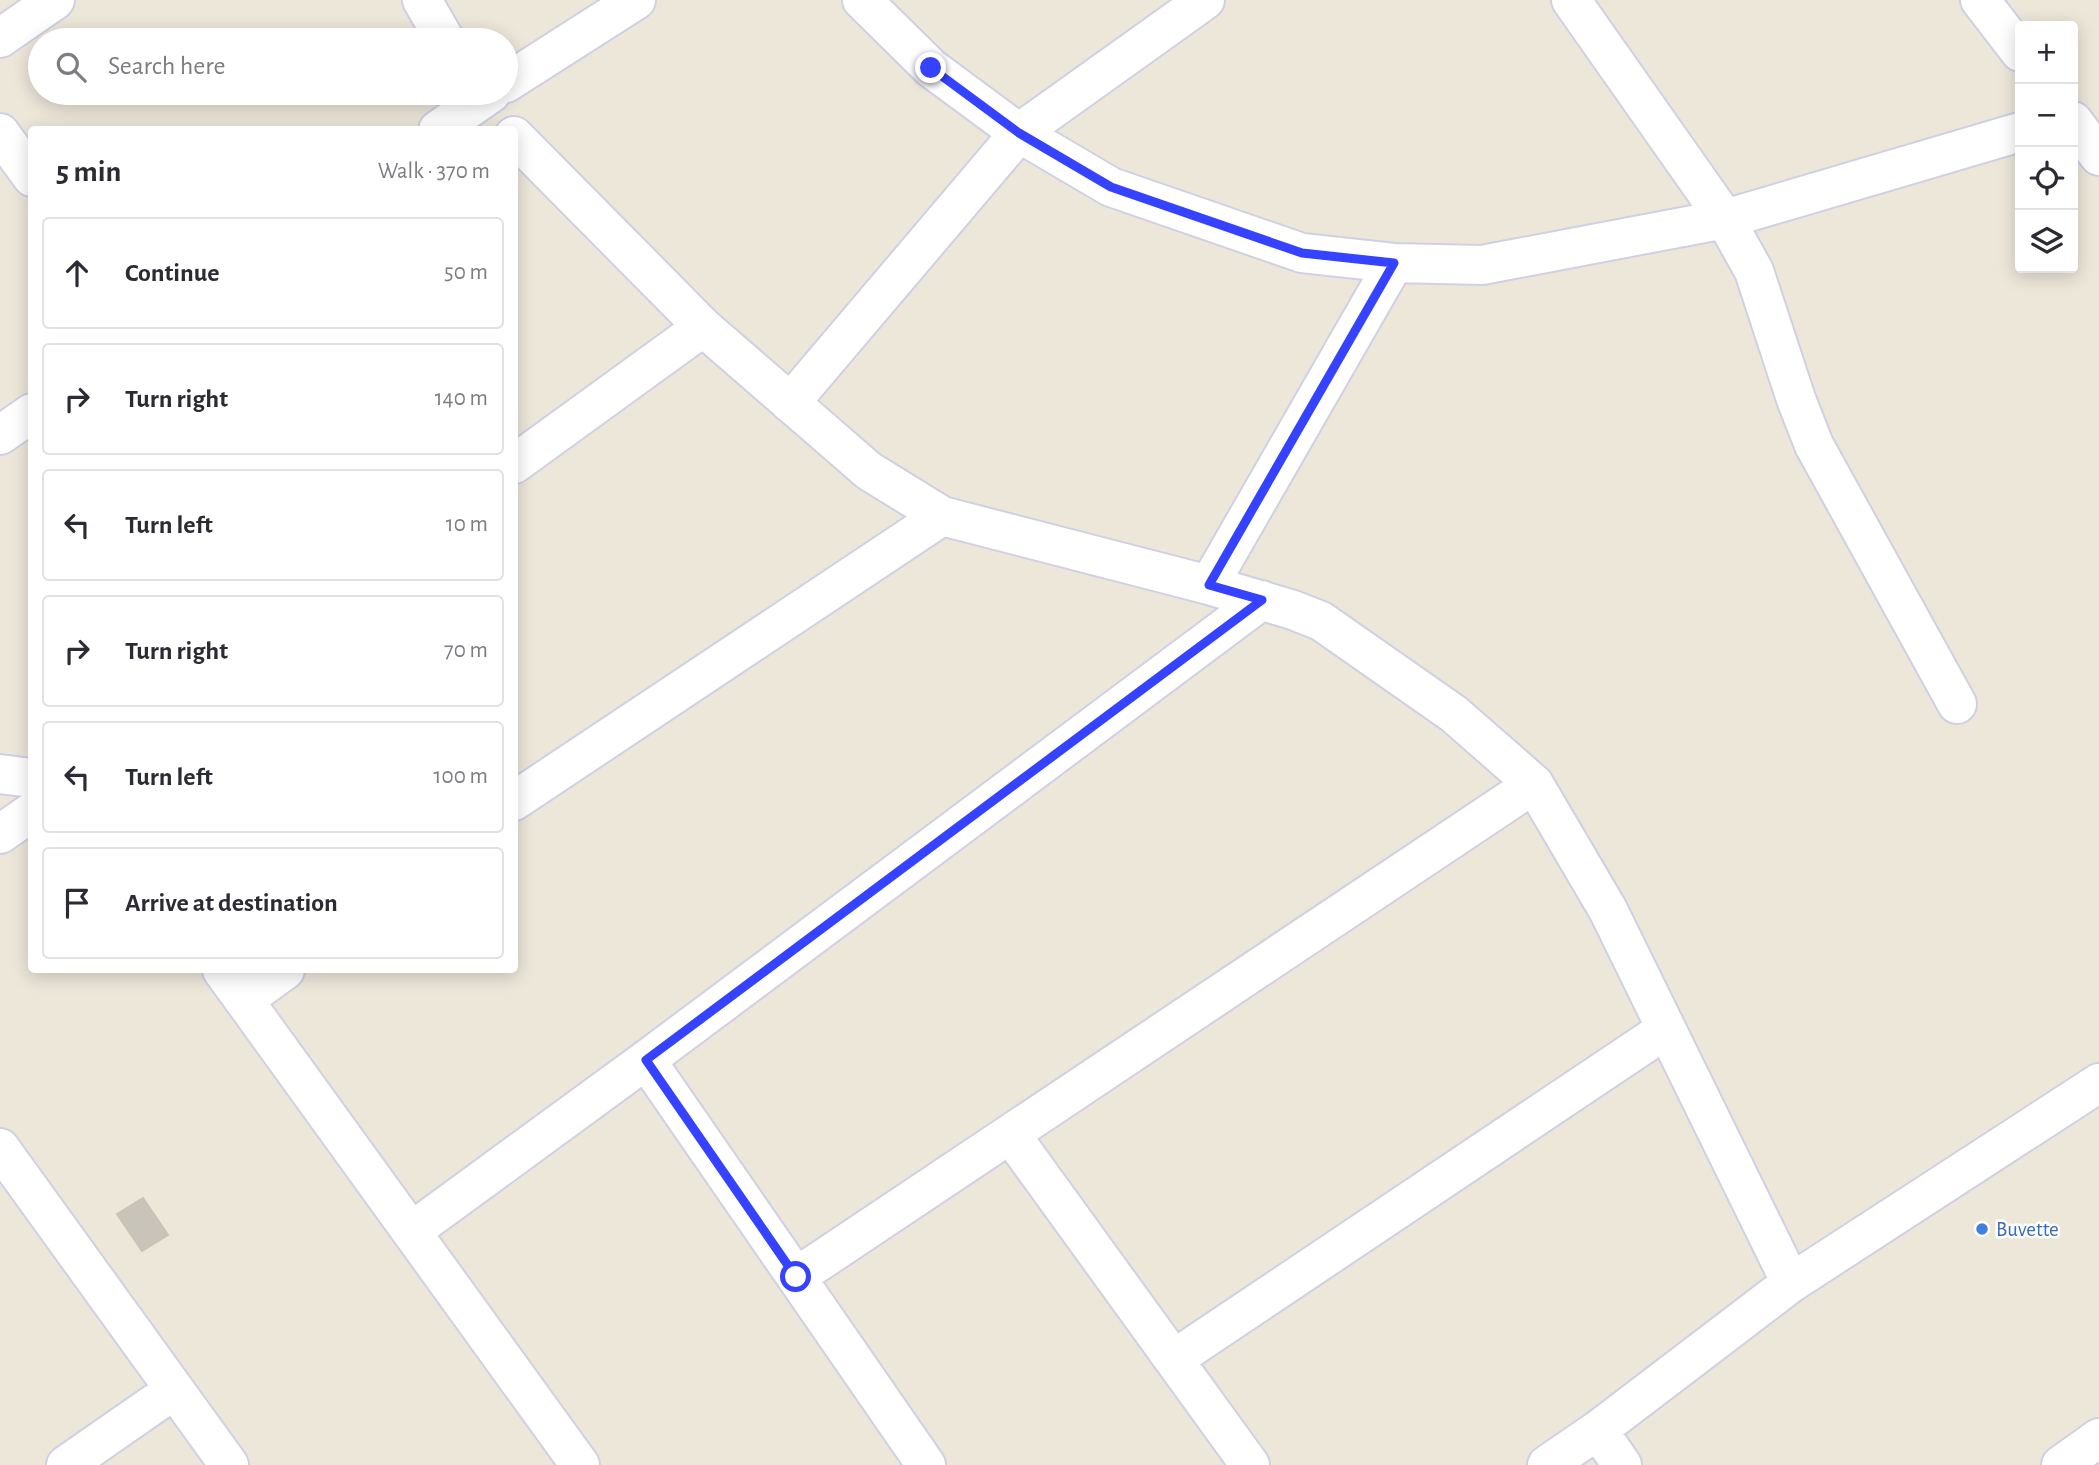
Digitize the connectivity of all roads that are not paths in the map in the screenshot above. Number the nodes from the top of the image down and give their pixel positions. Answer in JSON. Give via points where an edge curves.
{"nodes":[{"id":1,"x":55,"y":0,"type":"edge"},
{"id":2,"x":422,"y":0,"type":"edge"},
{"id":3,"x":636,"y":0,"type":"edge"},
{"id":4,"x":862,"y":0,"type":"edge"},
{"id":5,"x":1205,"y":0,"type":"edge"},
{"id":6,"x":1571,"y":0,"type":"edge"},
{"id":7,"x":1980,"y":0,"type":"edge"},
{"id":8,"x":438,"y":28,"type":"edge"},
{"id":9,"x":0,"y":38,"type":"edge"},
{"id":10,"x":2015,"y":46,"type":"edge"},
{"id":11,"x":518,"y":73,"type":"edge"},
{"id":12,"x":471,"y":105,"type":"edge"},
{"id":13,"x":495,"y":105,"type":"edge"},
{"id":14,"x":443,"y":126,"type":"edge"},
{"id":15,"x":506,"y":126,"type":"edge"},
{"id":16,"x":2078,"y":128,"type":"edge"},
{"id":17,"x":0,"y":133,"type":"edge"},
{"id":18,"x":1019,"y":133,"type":"junction"},
{"id":19,"x":2015,"y":133,"type":"edge"},
{"id":20,"x":518,"y":140,"type":"edge"},
{"id":21,"x":2099,"y":156,"type":"edge"},
{"id":22,"x":28,"y":172,"type":"edge"},
{"id":23,"x":1725,"y":219,"type":"junction"},
{"id":24,"x":1394,"y":263,"type":"junction"},
{"id":25,"x":703,"y":327,"type":"junction"},
{"id":26,"x":790,"y":403,"type":"junction"},
{"id":27,"x":28,"y":416,"type":"edge"},
{"id":28,"x":0,"y":435,"type":"edge"},
{"id":29,"x":518,"y":461,"type":"edge"},
{"id":30,"x":942,"y":516,"type":"junction"},
{"id":31,"x":1209,"y":585,"type":"junction"},
{"id":32,"x":1262,"y":600,"type":"junction"},
{"id":33,"x":1957,"y":704,"type":"dead end"},
{"id":34,"x":0,"y":774,"type":"edge"},
{"id":35,"x":28,"y":778,"type":"edge"},
{"id":36,"x":1534,"y":784,"type":"junction"},
{"id":37,"x":518,"y":798,"type":"edge"},
{"id":38,"x":28,"y":815,"type":"edge"},
{"id":39,"x":0,"y":834,"type":"edge"},
{"id":40,"x":224,"y":973,"type":"edge"},
{"id":41,"x":281,"y":973,"type":"edge"},
{"id":42,"x":245,"y":999,"type":"junction"},
{"id":43,"x":1665,"y":1030,"type":"junction"},
{"id":44,"x":646,"y":1060,"type":"junction"},
{"id":45,"x":2099,"y":1083,"type":"edge"},
{"id":46,"x":1011,"y":1135,"type":"junction"},
{"id":47,"x":0,"y":1148,"type":"edge"},
{"id":48,"x":412,"y":1231,"type":"junction"},
{"id":49,"x":796,"y":1277,"type":"junction"},
{"id":50,"x":1791,"y":1283,"type":"junction"},
{"id":51,"x":1174,"y":1359,"type":"junction"},
{"id":52,"x":174,"y":1390,"type":"junction"},
{"id":53,"x":1598,"y":1430,"type":"junction"},
{"id":54,"x":2099,"y":1438,"type":"edge"},
{"id":55,"x":66,"y":1465,"type":"edge"},
{"id":56,"x":229,"y":1465,"type":"edge"},
{"id":57,"x":580,"y":1465,"type":"edge"},
{"id":58,"x":926,"y":1465,"type":"edge"},
{"id":59,"x":1250,"y":1465,"type":"edge"},
{"id":60,"x":1547,"y":1465,"type":"edge"},
{"id":61,"x":1622,"y":1465,"type":"edge"},
{"id":62,"x":2062,"y":1465,"type":"edge"}],
"edges":[{"from":1,"to":9,"type":"street"},
{"from":2,"to":8,"type":"street"},
{"from":3,"to":11,"type":"street"},
{"from":4,"to":18,"type":"street","via":[[931,68]]},
{"from":5,"to":18,"type":"street"},
{"from":6,"to":23,"type":"street"},
{"from":7,"to":10,"type":"street"},
{"from":12,"to":14,"type":"street"},
{"from":13,"to":15,"type":"street"},
{"from":16,"to":21,"type":"street"},
{"from":17,"to":22,"type":"street"},
{"from":18,"to":24,"type":"street","via":[[1111,187],[1226,227],[1302,253]]},
{"from":18,"to":26,"type":"street"},
{"from":19,"to":23,"type":"street"},
{"from":20,"to":25,"type":"street"},
{"from":23,"to":24,"type":"street","via":[[1482,265]]},
{"from":23,"to":33,"type":"street","via":[[1754,271],[1814,444]]},
{"from":24,"to":31,"type":"street"},
{"from":25,"to":26,"type":"street"},
{"from":25,"to":29,"type":"street"},
{"from":26,"to":30,"type":"street","via":[[869,471]]},
{"from":27,"to":28,"type":"street"},
{"from":30,"to":31,"type":"street"},
{"from":30,"to":37,"type":"street"},
{"from":31,"to":32,"type":"street"},
{"from":32,"to":36,"type":"street","via":[[1321,621],[1454,714]]},
{"from":32,"to":44,"type":"street"},
{"from":34,"to":35,"type":"street"},
{"from":36,"to":43,"type":"street","via":[[1608,910]]},
{"from":36,"to":46,"type":"street"},
{"from":38,"to":39,"type":"street"},
{"from":40,"to":42,"type":"street"},
{"from":41,"to":42,"type":"street"},
{"from":42,"to":48,"type":"street"},
{"from":43,"to":50,"type":"street"},
{"from":43,"to":51,"type":"street"},
{"from":44,"to":48,"type":"street"},
{"from":44,"to":49,"type":"street"},
{"from":45,"to":50,"type":"street"},
{"from":46,"to":49,"type":"street"},
{"from":46,"to":51,"type":"street"},
{"from":47,"to":52,"type":"street"},
{"from":48,"to":57,"type":"street"},
{"from":49,"to":58,"type":"street"},
{"from":50,"to":53,"type":"street"},
{"from":51,"to":59,"type":"street"},
{"from":52,"to":55,"type":"street"},
{"from":52,"to":56,"type":"street"},
{"from":53,"to":60,"type":"street"},
{"from":53,"to":61,"type":"street"},
{"from":54,"to":62,"type":"street"}]}
